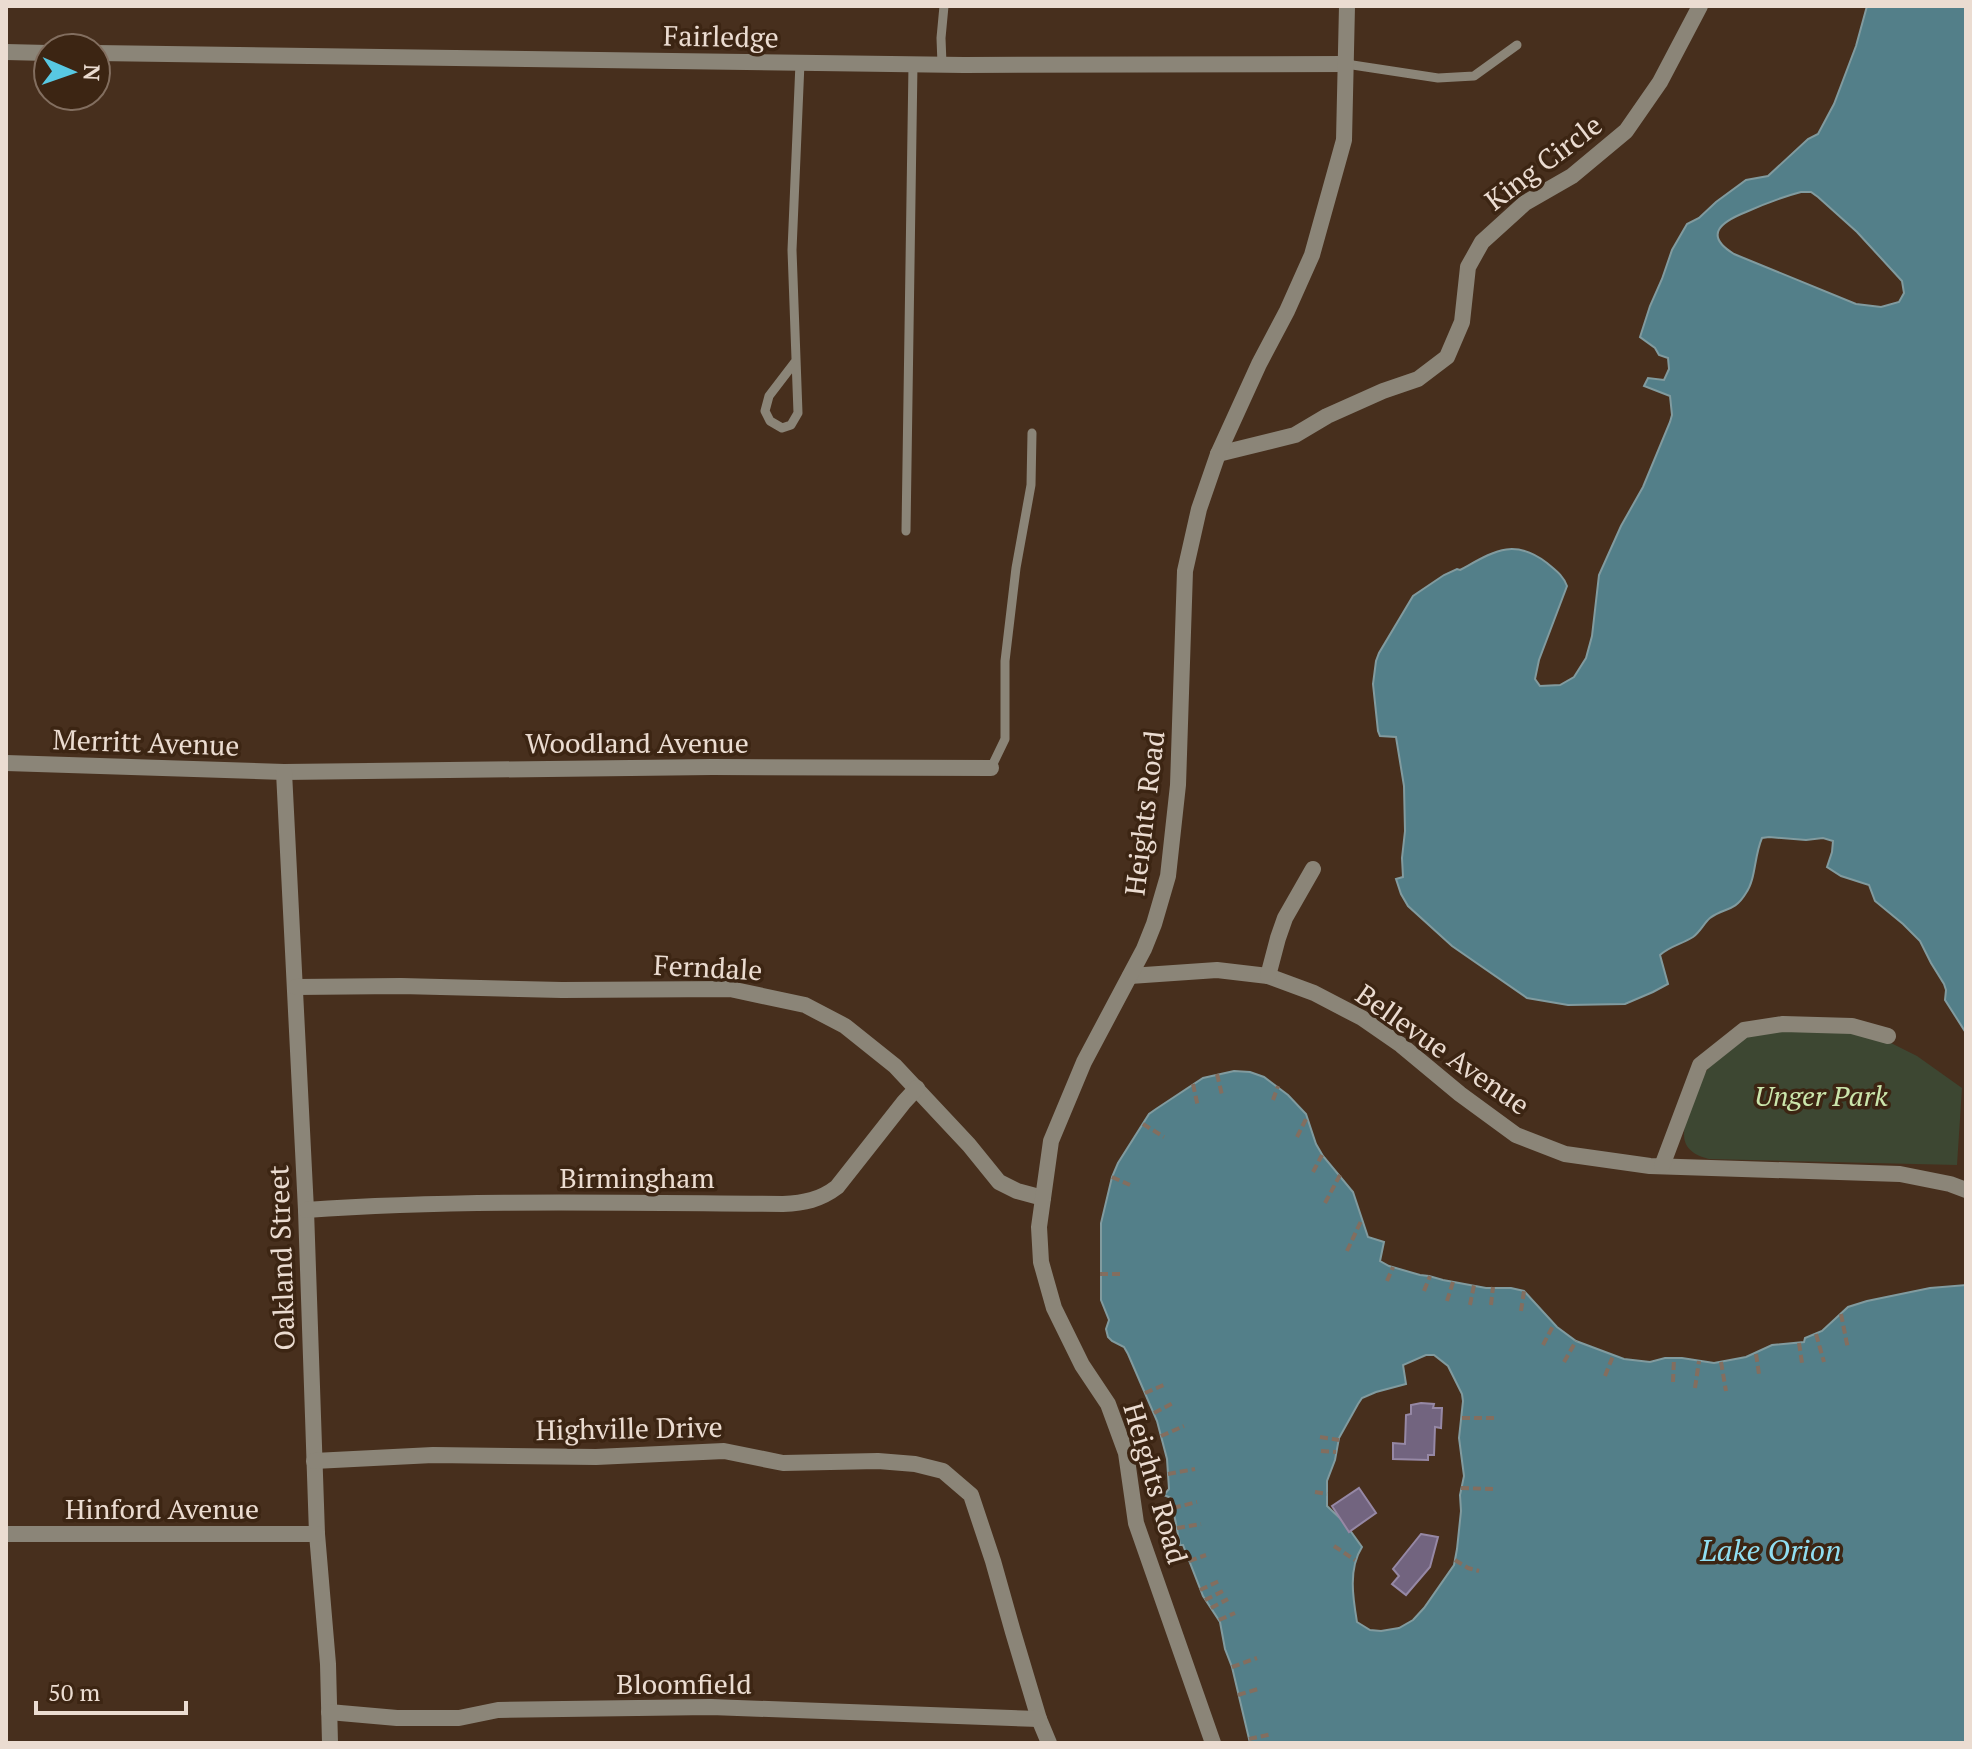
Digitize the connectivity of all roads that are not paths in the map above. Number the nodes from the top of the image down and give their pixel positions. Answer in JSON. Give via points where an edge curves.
{"nodes":[{"id":1,"x":944,"y":6,"type":"edge"},
{"id":2,"x":1347,"y":6,"type":"edge"},
{"id":3,"x":1700,"y":6,"type":"edge"},
{"id":4,"x":1517,"y":45,"type":"dead end"},
{"id":5,"x":6,"y":52,"type":"edge"},
{"id":6,"x":32,"y":53,"type":"edge"},
{"id":7,"x":112,"y":53,"type":"edge"},
{"id":8,"x":800,"y":63,"type":"junction"},
{"id":9,"x":913,"y":64,"type":"junction"},
{"id":10,"x":942,"y":64,"type":"junction"},
{"id":11,"x":1346,"y":64,"type":"junction"},
{"id":12,"x":795,"y":362,"type":"junction"},
{"id":13,"x":1032,"y":433,"type":"dead end"},
{"id":14,"x":1218,"y":454,"type":"junction"},
{"id":15,"x":906,"y":531,"type":"dead end"},
{"id":16,"x":6,"y":763,"type":"edge"},
{"id":17,"x":991,"y":768,"type":"joint"},
{"id":18,"x":284,"y":772,"type":"junction"},
{"id":19,"x":1313,"y":869,"type":"dead end"},
{"id":20,"x":1130,"y":976,"type":"junction"},
{"id":21,"x":1268,"y":976,"type":"junction"},
{"id":22,"x":296,"y":987,"type":"junction"},
{"id":23,"x":1888,"y":1036,"type":"dead end"},
{"id":24,"x":917,"y":1088,"type":"junction"},
{"id":25,"x":1662,"y":1166,"type":"junction"},
{"id":26,"x":1966,"y":1190,"type":"edge"},
{"id":27,"x":1043,"y":1198,"type":"junction"},
{"id":28,"x":306,"y":1210,"type":"junction"},
{"id":29,"x":314,"y":1461,"type":"junction"},
{"id":30,"x":6,"y":1534,"type":"edge"},
{"id":31,"x":317,"y":1534,"type":"junction"},
{"id":32,"x":329,"y":1712,"type":"junction"},
{"id":33,"x":1039,"y":1719,"type":"junction"},
{"id":34,"x":330,"y":1743,"type":"edge"},
{"id":35,"x":1049,"y":1743,"type":"edge"},
{"id":36,"x":1213,"y":1743,"type":"edge"}],
"edges":[{"from":1,"to":10,"type":"lane"},
{"from":2,"to":11,"type":"street","name":"Heights Road"},
{"from":3,"to":14,"type":"street","name":"King Circle","via":[[1660,82],[1626,131],[1572,176],[1525,203],[1482,242],[1468,267],[1462,322],[1447,357],[1418,379],[1327,416],[1295,435]]},
{"from":4,"to":11,"type":"lane","via":[[1474,76],[1438,78]]},
{"from":5,"to":6,"type":"street"},
{"from":7,"to":8,"type":"street","name":"Fairledge"},
{"from":8,"to":9,"type":"street","name":"Fairledge"},
{"from":8,"to":12,"type":"lane","via":[[792,250]]},
{"from":9,"to":10,"type":"street","name":"Fairledge"},
{"from":9,"to":15,"type":"lane"},
{"from":10,"to":11,"type":"street","name":"Fairledge"},
{"from":11,"to":14,"type":"street","name":"Heights Road","via":[[1344,140],[1312,255]]},
{"from":12,"to":12,"type":"lane","via":[[798,413],[782,428],[765,411],[769,396]]},
{"from":13,"to":17,"type":"lane","via":[[1031,485],[1005,661],[1005,739]]},
{"from":14,"to":20,"type":"street","name":"Heights Road","via":[[1185,571],[1178,785],[1168,876]]},
{"from":16,"to":18,"type":"street","name":"Merritt Avenue"},
{"from":17,"to":18,"type":"street","name":"Woodland Avenue"},
{"from":18,"to":22,"type":"street","name":"Oakland Street"},
{"from":19,"to":21,"type":"street","via":[[1285,918]]},
{"from":20,"to":21,"type":"street","name":"Bellevue Avenue","via":[[1217,970]]},
{"from":20,"to":27,"type":"street","name":"Heights Road","via":[[1084,1062],[1051,1141]]},
{"from":21,"to":25,"type":"street","name":"Bellevue Avenue","via":[[1362,1018],[1516,1135],[1565,1154]]},
{"from":22,"to":24,"type":"street","name":"Ferndale","via":[[730,989],[805,1005],[845,1026]]},
{"from":22,"to":28,"type":"street","name":"Oakland Street"},
{"from":23,"to":25,"type":"street","via":[[1852,1026],[1783,1024],[1744,1030],[1700,1065]]},
{"from":24,"to":27,"type":"street","name":"Ferndale","via":[[999,1182]]},
{"from":24,"to":28,"type":"street","name":"Birmingham","via":[[837,1187],[806,1203],[501,1203]]},
{"from":25,"to":26,"type":"street","name":"Bellevue Avenue","via":[[1900,1174]]},
{"from":27,"to":36,"type":"street","name":"Heights Road","via":[[1041,1262],[1054,1308],[1108,1404],[1126,1453],[1136,1523]]},
{"from":28,"to":29,"type":"street","name":"Oakland Street"},
{"from":29,"to":31,"type":"street","name":"Oakland Street"},
{"from":29,"to":33,"type":"street","name":"Highville Drive","via":[[724,1451],[783,1463],[878,1461],[943,1471],[971,1495]]},
{"from":30,"to":31,"type":"street","name":"Hinford Avenue"},
{"from":31,"to":32,"type":"street","name":"Oakland Street"},
{"from":32,"to":33,"type":"street","name":"Bloomfield","via":[[459,1718],[498,1710],[711,1707]]},
{"from":32,"to":34,"type":"street","name":"Oakland Street"},
{"from":33,"to":35,"type":"street"}]}
